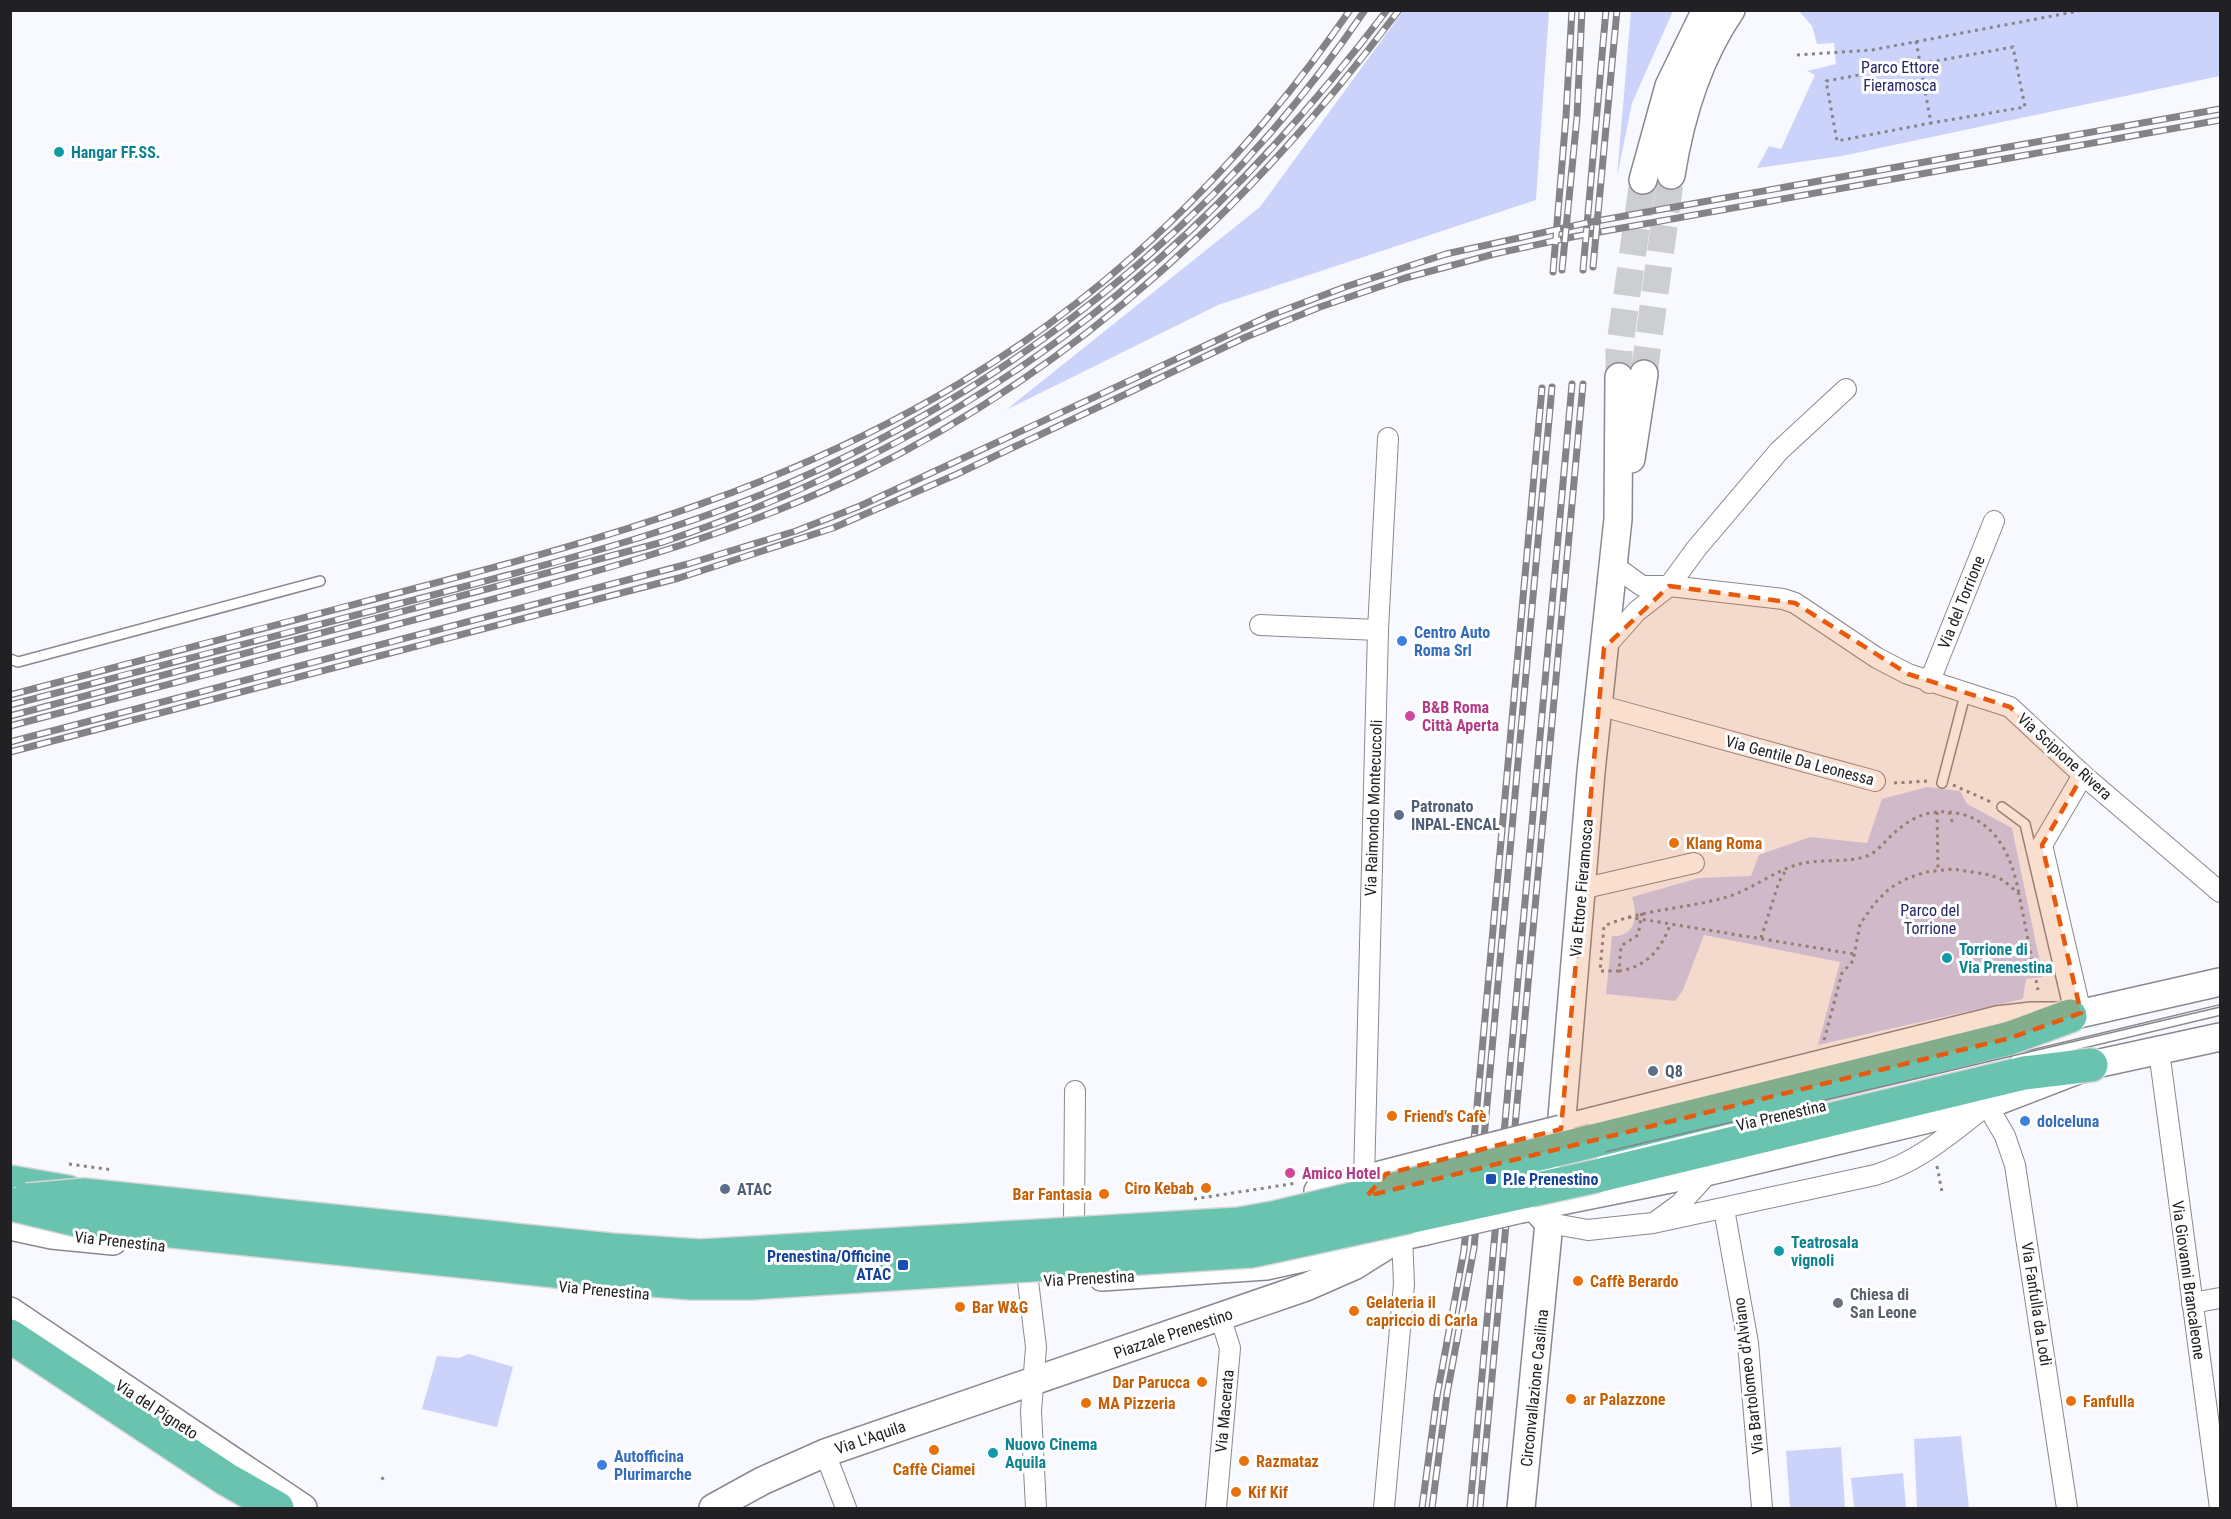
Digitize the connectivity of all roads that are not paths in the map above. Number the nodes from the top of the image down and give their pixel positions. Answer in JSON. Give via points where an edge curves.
{"nodes":[{"id":1,"x":1706,"y":10,"type":"edge"},
{"id":2,"x":1731,"y":10,"type":"edge"},
{"id":3,"x":1671,"y":175,"type":"tunnel mouth"},
{"id":4,"x":1643,"y":180,"type":"tunnel mouth"},
{"id":5,"x":1631,"y":375,"type":"tunnel mouth"},
{"id":6,"x":1846,"y":389,"type":"dead end"},
{"id":7,"x":1388,"y":438,"type":"dead end"},
{"id":8,"x":1994,"y":521,"type":"dead end"},
{"id":9,"x":1613,"y":565,"type":"junction"},
{"id":10,"x":320,"y":582,"type":"dead end"},
{"id":11,"x":1670,"y":586,"type":"junction"},
{"id":12,"x":1260,"y":625,"type":"dead end"},
{"id":13,"x":1378,"y":630,"type":"junction"},
{"id":14,"x":1604,"y":648,"type":"junction"},
{"id":15,"x":10,"y":659,"type":"edge"},
{"id":16,"x":1929,"y":683,"type":"junction"},
{"id":17,"x":1965,"y":694,"type":"junction"},
{"id":18,"x":1598,"y":705,"type":"junction"},
{"id":19,"x":2083,"y":775,"type":"junction"},
{"id":20,"x":1875,"y":781,"type":"road end"},
{"id":21,"x":1942,"y":783,"type":"road end"},
{"id":22,"x":2002,"y":807,"type":"road end"},
{"id":23,"x":1694,"y":863,"type":"dead end"},
{"id":24,"x":1581,"y":890,"type":"junction"},
{"id":25,"x":2220,"y":892,"type":"edge"},
{"id":26,"x":2220,"y":982,"type":"edge"},
{"id":27,"x":2220,"y":1010,"type":"edge"},
{"id":28,"x":2075,"y":1015,"type":"junction"},
{"id":29,"x":2220,"y":1037,"type":"edge"},
{"id":30,"x":2159,"y":1052,"type":"junction"},
{"id":31,"x":2011,"y":1058,"type":"junction"},
{"id":32,"x":2091,"y":1065,"type":"junction"},
{"id":33,"x":1075,"y":1091,"type":"dead end"},
{"id":34,"x":1987,"y":1105,"type":"junction"},
{"id":35,"x":1776,"y":1116,"type":"dead end"},
{"id":36,"x":1561,"y":1129,"type":"junction"},
{"id":37,"x":1585,"y":1161,"type":"junction"},
{"id":38,"x":1710,"y":1171,"type":"junction"},
{"id":39,"x":10,"y":1172,"type":"edge"},
{"id":40,"x":1373,"y":1181,"type":"junction"},
{"id":41,"x":10,"y":1182,"type":"edge"},
{"id":42,"x":1491,"y":1182,"type":"dead end"},
{"id":43,"x":84,"y":1195,"type":"junction"},
{"id":44,"x":10,"y":1204,"type":"edge"},
{"id":45,"x":1724,"y":1209,"type":"junction"},
{"id":46,"x":1535,"y":1213,"type":"junction"},
{"id":47,"x":1074,"y":1220,"type":"junction"},
{"id":48,"x":1653,"y":1223,"type":"junction"},
{"id":49,"x":10,"y":1226,"type":"edge"},
{"id":50,"x":1414,"y":1233,"type":"junction"},
{"id":51,"x":1323,"y":1252,"type":"junction"},
{"id":52,"x":1028,"y":1281,"type":"junction"},
{"id":53,"x":1306,"y":1287,"type":"junction"},
{"id":54,"x":2220,"y":1299,"type":"edge"},
{"id":55,"x":2192,"y":1303,"type":"junction"},
{"id":56,"x":10,"y":1311,"type":"edge"},
{"id":57,"x":1220,"y":1316,"type":"junction"},
{"id":58,"x":10,"y":1336,"type":"edge"},
{"id":59,"x":1033,"y":1382,"type":"junction"},
{"id":60,"x":825,"y":1453,"type":"junction"},
{"id":61,"x":2220,"y":1508,"type":"edge"},
{"id":62,"x":277,"y":1509,"type":"edge"},
{"id":63,"x":303,"y":1509,"type":"edge"},
{"id":64,"x":713,"y":1509,"type":"edge"},
{"id":65,"x":846,"y":1509,"type":"edge"},
{"id":66,"x":1036,"y":1509,"type":"edge"},
{"id":67,"x":1216,"y":1509,"type":"edge"},
{"id":68,"x":1384,"y":1509,"type":"edge"},
{"id":69,"x":1521,"y":1509,"type":"edge"},
{"id":70,"x":1762,"y":1509,"type":"edge"},
{"id":71,"x":2067,"y":1509,"type":"edge"}],
"edges":[{"from":1,"to":4,"type":"main road","via":[[1664,100]]},
{"from":2,"to":3,"type":"main road","via":[[1708,50],[1690,99]]},
{"from":5,"to":9,"type":"main road","name":"Via Ettore Fieramosca","via":[[1633,450]]},
{"from":6,"to":11,"type":"street","via":[[1779,451],[1696,549]]},
{"from":7,"to":13,"type":"street","name":"Via Raimondo Montecuccoli"},
{"from":8,"to":16,"type":"street","name":"Via del Torrione"},
{"from":9,"to":11,"type":"street","via":[[1642,586]]},
{"from":9,"to":14,"type":"main road","name":"Via Ettore Fieramosca"},
{"from":10,"to":15,"type":"lane","via":[[18,662]]},
{"from":11,"to":14,"type":"street","via":[[1637,611]]},
{"from":11,"to":16,"type":"street","name":"Via Scipione Rivera","via":[[1795,603],[1891,666]]},
{"from":12,"to":13,"type":"street"},
{"from":13,"to":40,"type":"street","name":"Via Raimondo Montecuccoli"},
{"from":14,"to":18,"type":"main road","name":"Via Ettore Fieramosca"},
{"from":16,"to":17,"type":"street","name":"Via Scipione Rivera"},
{"from":17,"to":19,"type":"street","name":"Via Scipione Rivera","via":[[2010,707]]},
{"from":17,"to":21,"type":"lane"},
{"from":18,"to":20,"type":"street","name":"Via Gentile Da Leonessa"},
{"from":18,"to":24,"type":"main road","name":"Via Ettore Fieramosca"},
{"from":19,"to":25,"type":"street","name":"Via Scipione Rivera"},
{"from":19,"to":28,"type":"street","via":[[2042,844]]},
{"from":22,"to":28,"type":"lane","via":[[2025,824]]},
{"from":23,"to":24,"type":"street"},
{"from":24,"to":36,"type":"main road","name":"Via Ettore Fieramosca"},
{"from":26,"to":28,"type":"main road"},
{"from":27,"to":31,"type":"lane"},
{"from":28,"to":31,"type":"highway"},
{"from":28,"to":36,"type":"main road","via":[[1997,1020]]},
{"from":29,"to":30,"type":"main road"},
{"from":30,"to":32,"type":"main road"},
{"from":30,"to":55,"type":"street","name":"Via Giovanni Brancaleone"},
{"from":31,"to":32,"type":"highway"},
{"from":31,"to":43,"type":"highway","bridge":true,"via":[[1273,1218],[1215,1226],[700,1256]]},
{"from":31,"to":44,"type":"highway","bridge":true,"via":[[1597,1176],[1280,1246],[1222,1254],[750,1283],[692,1283],[85,1222]]},
{"from":32,"to":34,"type":"main road"},
{"from":33,"to":47,"type":"street"},
{"from":34,"to":38,"type":"main road"},
{"from":34,"to":45,"type":"street","via":[[1924,1154],[1896,1168]]},
{"from":34,"to":71,"type":"street","name":"Via Fanfulla da Lodi","via":[[2005,1136],[2015,1165]]},
{"from":35,"to":37,"type":"lane","name":"Via Prenestina"},
{"from":36,"to":37,"type":"lane"},
{"from":36,"to":40,"type":"main road","bridge":true},
{"from":37,"to":42,"type":"lane","name":"Via Prenestina","bridge":true},
{"from":38,"to":46,"type":"main road"},
{"from":38,"to":48,"type":"street","via":[[1680,1204]]},
{"from":39,"to":47,"type":"main road","via":[[684,1240]]},
{"from":40,"to":47,"type":"main road","via":[[1256,1205],[1188,1206]]},
{"from":40,"to":50,"type":"main road","via":[[1368,1203],[1376,1220],[1387,1231]]},
{"from":40,"to":51,"type":"main road"},
{"from":41,"to":43,"type":"highway","bridge":true},
{"from":43,"to":44,"type":"highway","bridge":true},
{"from":45,"to":48,"type":"street"},
{"from":45,"to":70,"type":"street","name":"Via Bartolomeo d'Alviano","via":[[1748,1343]]},
{"from":46,"to":48,"type":"street","via":[[1588,1230]]},
{"from":46,"to":50,"type":"main road","bridge":true},
{"from":46,"to":69,"type":"main road","name":"Circonvallazione Casilina","via":[[1546,1267]]},
{"from":49,"to":52,"type":"main road","name":"Via Prenestina","via":[[104,1240],[694,1297]]},
{"from":50,"to":51,"type":"main road"},
{"from":50,"to":53,"type":"main road","name":"Piazzale Prenestino"},
{"from":50,"to":68,"type":"street","via":[[1404,1284]]},
{"from":51,"to":52,"type":"main road","name":"Via Prenestina","via":[[1266,1266]]},
{"from":51,"to":53,"type":"main road"},
{"from":52,"to":59,"type":"street","via":[[1036,1347]]},
{"from":53,"to":57,"type":"main road","name":"Piazzale Prenestino"},
{"from":54,"to":55,"type":"street"},
{"from":55,"to":61,"type":"street","name":"Via Giovanni Brancaleone"},
{"from":56,"to":63,"type":"main road","name":"Via del Pigneto"},
{"from":57,"to":59,"type":"main road","name":"Piazzale Prenestino"},
{"from":57,"to":67,"type":"street","name":"Via Macerata","via":[[1230,1348]]},
{"from":58,"to":62,"type":"highway"},
{"from":59,"to":60,"type":"main road","name":"Via L'Aquila"},
{"from":59,"to":66,"type":"street"},
{"from":60,"to":64,"type":"main road","name":"Via L'Aquila","via":[[762,1481]]},
{"from":60,"to":65,"type":"street"}]}
